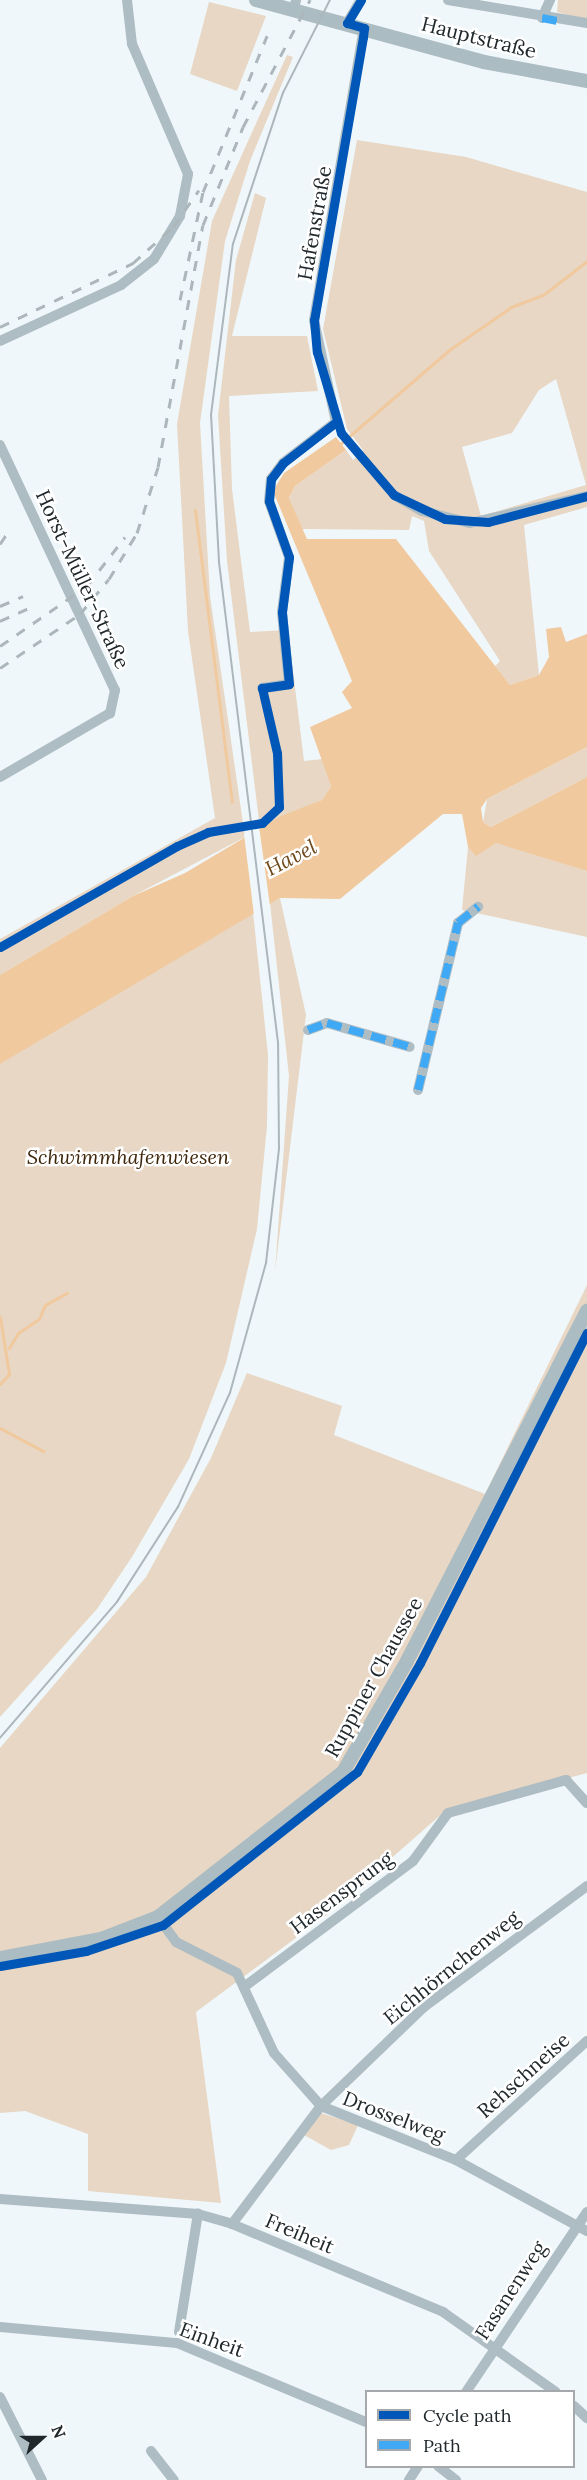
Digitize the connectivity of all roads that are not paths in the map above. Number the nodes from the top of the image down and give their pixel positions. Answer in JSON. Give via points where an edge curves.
{"nodes":[{"id":1,"x":127,"y":0,"type":"edge"},
{"id":2,"x":256,"y":0,"type":"edge"},
{"id":3,"x":361,"y":0,"type":"edge"},
{"id":4,"x":448,"y":0,"type":"edge"},
{"id":5,"x":550,"y":0,"type":"edge"},
{"id":6,"x":295,"y":4,"type":"edge"},
{"id":7,"x":542,"y":18,"type":"junction"},
{"id":8,"x":347,"y":23,"type":"junction"},
{"id":9,"x":587,"y":23,"type":"edge"},
{"id":10,"x":364,"y":28,"type":"junction"},
{"id":11,"x":587,"y":81,"type":"edge"},
{"id":12,"x":0,"y":341,"type":"edge"},
{"id":13,"x":0,"y":445,"type":"edge"},
{"id":14,"x":394,"y":495,"type":"dead end"},
{"id":15,"x":587,"y":496,"type":"edge"},
{"id":16,"x":262,"y":688,"type":"dead end"},
{"id":17,"x":0,"y":777,"type":"edge"},
{"id":18,"x":478,"y":907,"type":"dead end"},
{"id":19,"x":308,"y":1030,"type":"dead end"},
{"id":20,"x":410,"y":1047,"type":"dead end"},
{"id":21,"x":418,"y":1090,"type":"dead end"},
{"id":22,"x":587,"y":1311,"type":"edge"},
{"id":23,"x":587,"y":1803,"type":"edge"},
{"id":24,"x":587,"y":1886,"type":"edge"},
{"id":25,"x":158,"y":1917,"type":"junction"},
{"id":26,"x":0,"y":1958,"type":"edge"},
{"id":27,"x":244,"y":1987,"type":"junction"},
{"id":28,"x":587,"y":2041,"type":"edge"},
{"id":29,"x":321,"y":2106,"type":"junction"},
{"id":30,"x":456,"y":2160,"type":"junction"},
{"id":31,"x":0,"y":2199,"type":"edge"},
{"id":32,"x":587,"y":2211,"type":"edge"},
{"id":33,"x":198,"y":2214,"type":"junction"},
{"id":34,"x":576,"y":2222,"type":"junction"},
{"id":35,"x":232,"y":2224,"type":"junction"},
{"id":36,"x":587,"y":2231,"type":"edge"},
{"id":37,"x":0,"y":2326,"type":"edge"},
{"id":38,"x":179,"y":2332,"type":"dead end"},
{"id":39,"x":495,"y":2346,"type":"junction"},
{"id":40,"x":467,"y":2390,"type":"edge"},
{"id":41,"x":555,"y":2390,"type":"edge"},
{"id":42,"x":0,"y":2397,"type":"edge"},
{"id":43,"x":575,"y":2408,"type":"edge"},
{"id":44,"x":587,"y":2418,"type":"edge"},
{"id":45,"x":365,"y":2421,"type":"edge"},
{"id":46,"x":151,"y":2451,"type":"dead end"},
{"id":47,"x":441,"y":2468,"type":"edge"},
{"id":48,"x":42,"y":2480,"type":"edge"},
{"id":49,"x":174,"y":2480,"type":"edge"},
{"id":50,"x":456,"y":2480,"type":"edge"}],
"edges":[{"from":1,"to":12,"type":"street","via":[[132,44],[188,174],[180,216],[154,259],[121,285]]},
{"from":2,"to":6,"type":"main road","name":"Hauptstraße"},
{"from":3,"to":8,"type":"street"},
{"from":4,"to":7,"type":"street"},
{"from":5,"to":7,"type":"street"},
{"from":6,"to":8,"type":"main road","name":"Hauptstraße"},
{"from":7,"to":9,"type":"street"},
{"from":8,"to":10,"type":"main road","name":"Hauptstraße"},
{"from":10,"to":11,"type":"main road","name":"Hauptstraße","via":[[484,62]]},
{"from":10,"to":16,"type":"street","name":"Hafenstraße","via":[[314,320],[336,422],[283,463],[271,479],[269,501],[290,557],[282,612],[289,684]]},
{"from":13,"to":17,"type":"street","name":"Horst-Müller-Straße","via":[[115,690],[110,713]]},
{"from":14,"to":15,"type":"street","via":[[422,511],[470,523]]},
{"from":18,"to":21,"type":"street","via":[[458,923]]},
{"from":19,"to":20,"type":"street","via":[[327,1023]]},
{"from":22,"to":25,"type":"main road","name":"Ruppiner Chaussee","via":[[353,1760],[289,1819]]},
{"from":23,"to":27,"type":"street","name":"Hasensprung","via":[[566,1780],[448,1813],[413,1861]]},
{"from":24,"to":29,"type":"street","name":"Eichhörnchenweg","via":[[424,2007]]},
{"from":25,"to":26,"type":"main road","name":"Ruppiner Chaussee","via":[[101,1939]]},
{"from":25,"to":27,"type":"street","name":"Drosselweg","via":[[176,1942],[231,1968]]},
{"from":27,"to":29,"type":"street","name":"Drosselweg","via":[[274,2053]]},
{"from":28,"to":30,"type":"street","name":"Rehschneise"},
{"from":29,"to":30,"type":"street","name":"Drosselweg"},
{"from":29,"to":35,"type":"street","name":"Eichhörnchenweg"},
{"from":30,"to":34,"type":"street","name":"Drosselweg"},
{"from":31,"to":33,"type":"street","name":"Freiheit"},
{"from":32,"to":34,"type":"street","name":"Fasanenweg"},
{"from":33,"to":35,"type":"street","name":"Freiheit"},
{"from":33,"to":38,"type":"street"},
{"from":34,"to":36,"type":"street","name":"Drosselweg"},
{"from":34,"to":39,"type":"street","name":"Fasanenweg"},
{"from":35,"to":39,"type":"street","name":"Freiheit","via":[[443,2312]]},
{"from":37,"to":45,"type":"street","name":"Einheit","via":[[177,2343]]},
{"from":39,"to":40,"type":"street","name":"Fasanenweg"},
{"from":39,"to":41,"type":"street","name":"Freiheit"},
{"from":42,"to":48,"type":"street"},
{"from":43,"to":44,"type":"street"},
{"from":46,"to":49,"type":"street"},
{"from":47,"to":50,"type":"street"}]}
